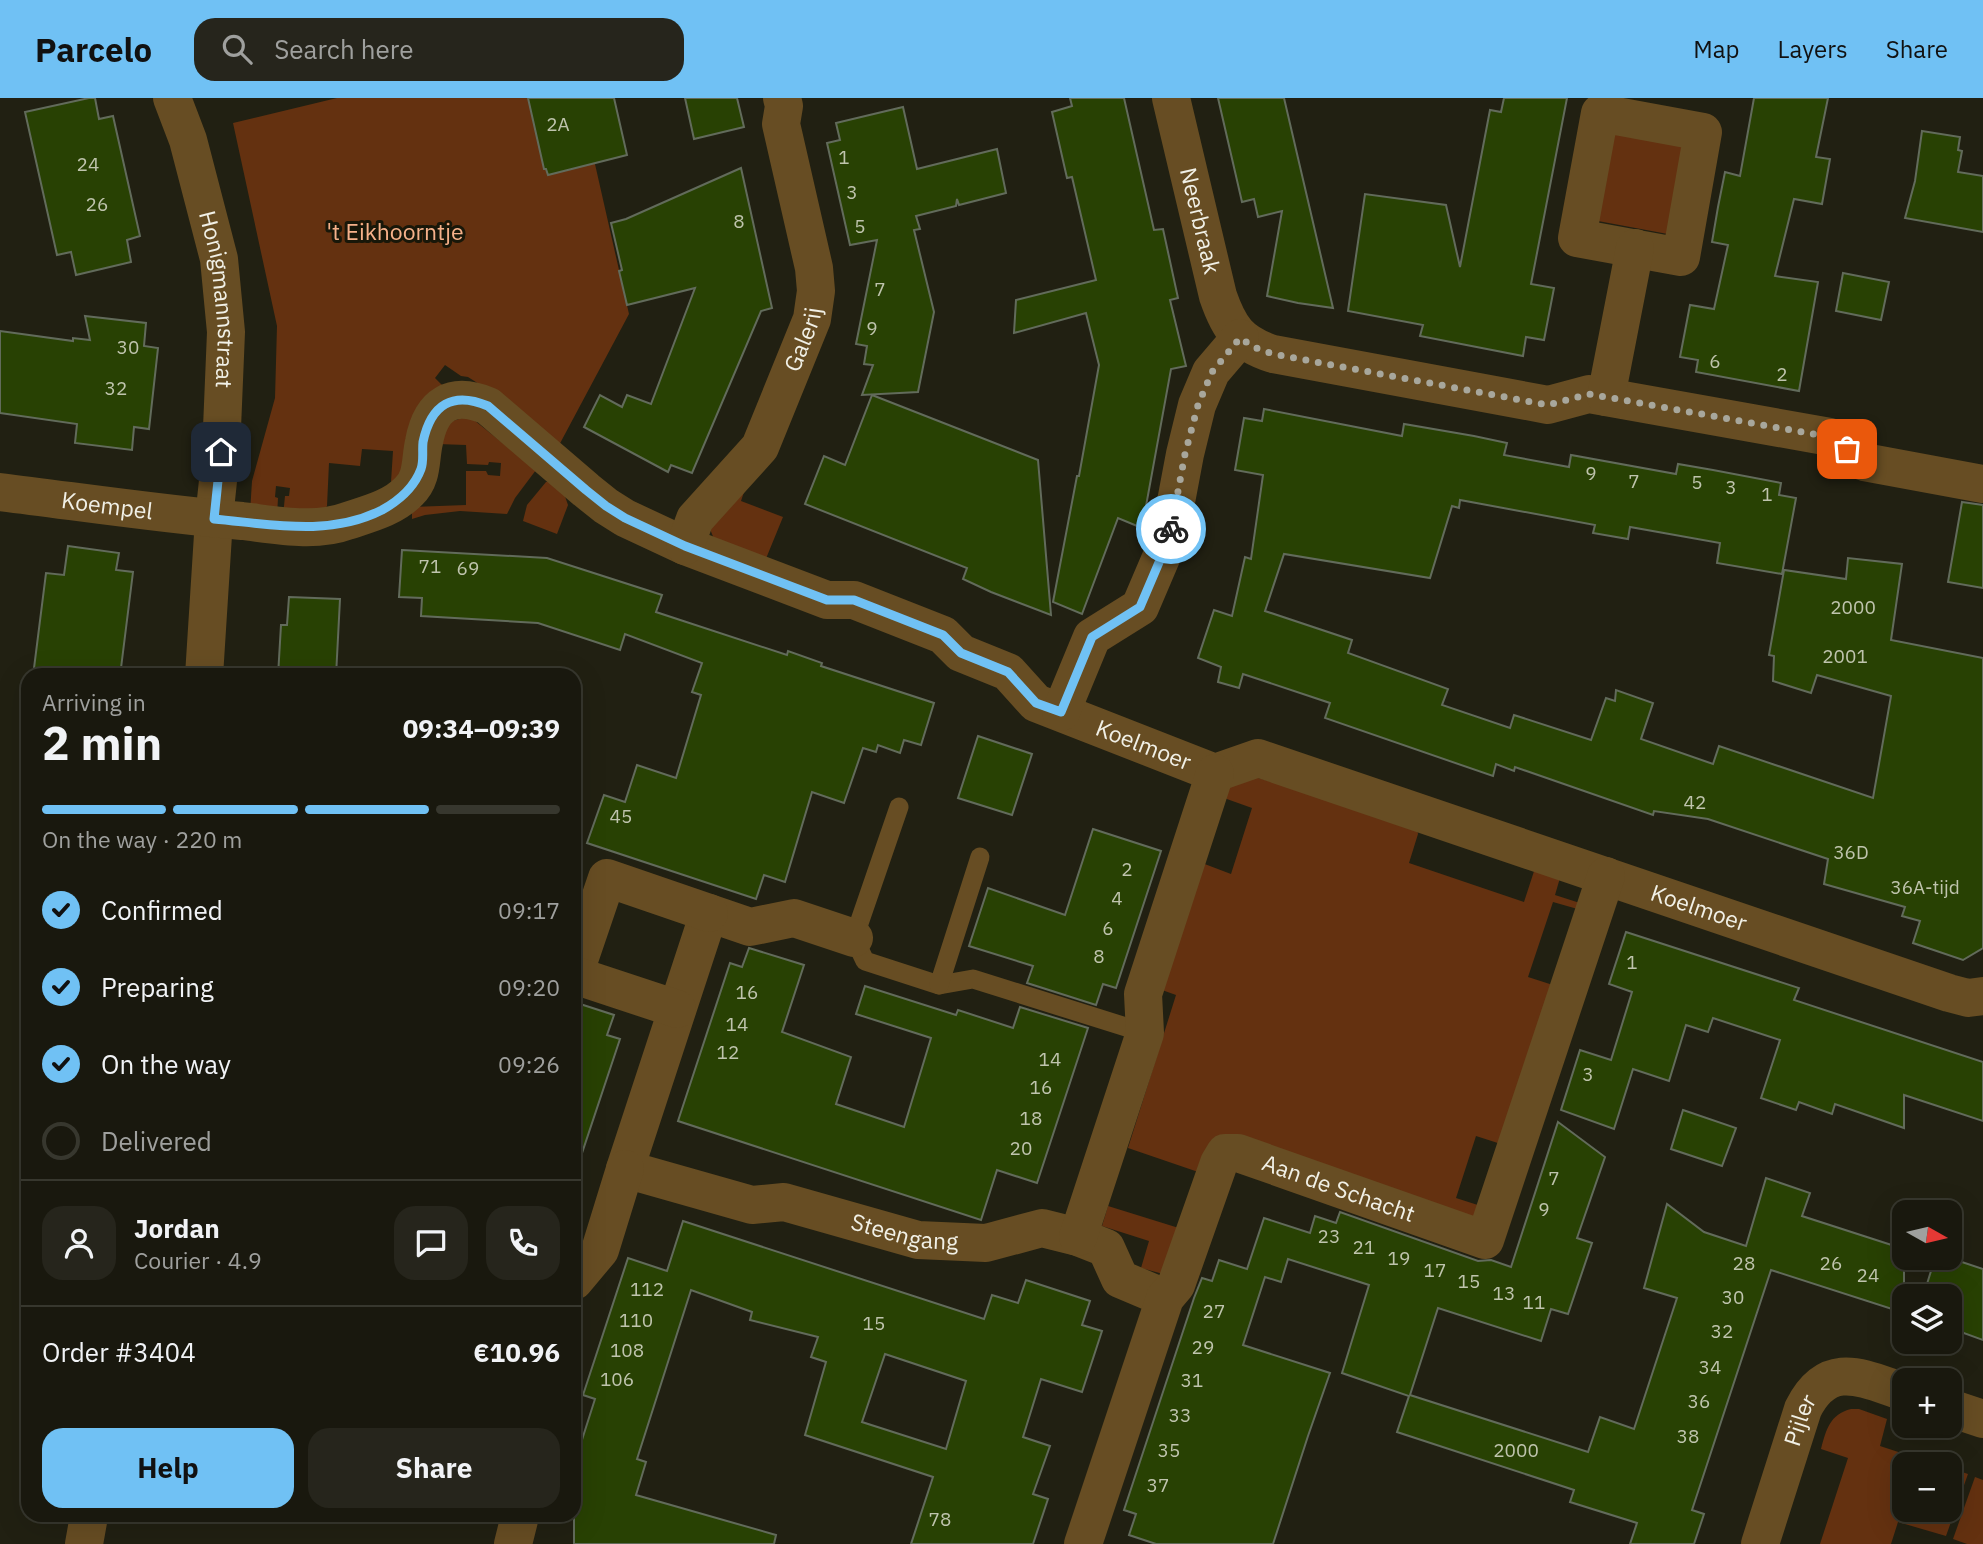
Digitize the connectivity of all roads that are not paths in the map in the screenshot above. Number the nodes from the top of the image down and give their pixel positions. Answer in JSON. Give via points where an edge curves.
{"nodes":[{"id":1,"x":172,"y":98,"type":"edge"},
{"id":2,"x":1171,"y":98,"type":"edge"},
{"id":3,"x":791,"y":101,"type":"edge"},
{"id":4,"x":1635,"y":248,"type":"dead end"},
{"id":5,"x":1240,"y":338,"type":"junction"},
{"id":6,"x":1606,"y":397,"type":"junction"},
{"id":7,"x":1983,"y":484,"type":"edge"},
{"id":8,"x":0,"y":492,"type":"edge"},
{"id":9,"x":214,"y":519,"type":"junction"},
{"id":10,"x":685,"y":546,"type":"junction"},
{"id":11,"x":205,"y":668,"type":"edge"},
{"id":12,"x":1061,"y":712,"type":"junction"},
{"id":13,"x":1215,"y":773,"type":"junction"},
{"id":14,"x":899,"y":807,"type":"dead end"},
{"id":15,"x":980,"y":857,"type":"dead end"},
{"id":16,"x":1606,"y":876,"type":"junction"},
{"id":17,"x":709,"y":913,"type":"junction"},
{"id":18,"x":854,"y":938,"type":"junction"},
{"id":19,"x":581,"y":954,"type":"edge"},
{"id":20,"x":581,"y":977,"type":"edge"},
{"id":21,"x":939,"y":985,"type":"junction"},
{"id":22,"x":1983,"y":996,"type":"edge"},
{"id":23,"x":677,"y":1009,"type":"junction"},
{"id":24,"x":1145,"y":1033,"type":"junction"},
{"id":25,"x":625,"y":1169,"type":"junction"},
{"id":26,"x":1078,"y":1237,"type":"junction"},
{"id":27,"x":581,"y":1273,"type":"edge"},
{"id":28,"x":1165,"y":1298,"type":"junction"},
{"id":29,"x":1892,"y":1388,"type":"edge"},
{"id":30,"x":1962,"y":1412,"type":"edge"},
{"id":31,"x":1983,"y":1419,"type":"edge"},
{"id":32,"x":88,"y":1522,"type":"edge"},
{"id":33,"x":518,"y":1522,"type":"edge"},
{"id":34,"x":84,"y":1544,"type":"edge"},
{"id":35,"x":513,"y":1544,"type":"edge"},
{"id":36,"x":1083,"y":1544,"type":"edge"},
{"id":37,"x":1760,"y":1544,"type":"edge"}],
"edges":[{"from":1,"to":9,"type":"street","name":"Honigmannstraat","via":[[200,182],[222,283],[226,332]]},
{"from":2,"to":5,"type":"street","name":"Neerbraak","via":[[1217,296],[1226,320]]},
{"from":3,"to":10,"type":"street","name":"Galerij","via":[[781,124],[814,268],[812,319],[760,447],[695,519]]},
{"from":4,"to":6,"type":"street"},
{"from":5,"to":6,"type":"street","via":[[1273,354],[1548,405],[1589,394]]},
{"from":5,"to":12,"type":"street","via":[[1212,372],[1198,405],[1169,539],[1140,607],[1092,637]]},
{"from":6,"to":7,"type":"street","via":[[1830,437],[1864,462]]},
{"from":8,"to":9,"type":"street","name":"Koempel"},
{"from":9,"to":10,"type":"street","name":"Koelmoer","via":[[302,527],[336,525],[381,510],[410,491],[422,467],[423,443],[437,411],[462,399],[488,406],[606,506]]},
{"from":9,"to":11,"type":"street","name":"Honigmannstraat"},
{"from":10,"to":12,"type":"street","name":"Koelmoer","via":[[827,600],[854,600],[943,635],[961,653],[1008,672],[1036,703]]},
{"from":12,"to":13,"type":"street","name":"Koelmoer"},
{"from":13,"to":16,"type":"street","name":"Koelmoer","via":[[1258,758]]},
{"from":13,"to":24,"type":"street","via":[[1143,994]]},
{"from":14,"to":18,"type":"lane"},
{"from":15,"to":21,"type":"lane"},
{"from":16,"to":22,"type":"street","name":"Koelmoer","via":[[1949,993]]},
{"from":16,"to":28,"type":"street","name":"Aan de Schacht","via":[[1485,1240],[1238,1153],[1225,1153],[1176,1285]]},
{"from":17,"to":18,"type":"street","via":[[750,927],[794,918]]},
{"from":17,"to":19,"type":"street","via":[[607,878]]},
{"from":17,"to":23,"type":"street"},
{"from":18,"to":21,"type":"lane","via":[[865,961]]},
{"from":20,"to":23,"type":"street"},
{"from":21,"to":24,"type":"lane","via":[[973,979]]},
{"from":23,"to":25,"type":"street"},
{"from":24,"to":26,"type":"street"},
{"from":25,"to":26,"type":"street","name":"Steengang","via":[[752,1205],[784,1202],[918,1240],[986,1243],[1042,1228]]},
{"from":25,"to":27,"type":"street","via":[[600,1250]]},
{"from":26,"to":28,"type":"street","name":"Steengang","via":[[1106,1248],[1120,1279]]},
{"from":28,"to":36,"type":"street","name":"Aan de Schacht"},
{"from":29,"to":37,"type":"street","name":"Pijler","via":[[1843,1376],[1825,1382],[1810,1395]]},
{"from":30,"to":31,"type":"street"},
{"from":32,"to":34,"type":"street"},
{"from":33,"to":35,"type":"street"}]}
